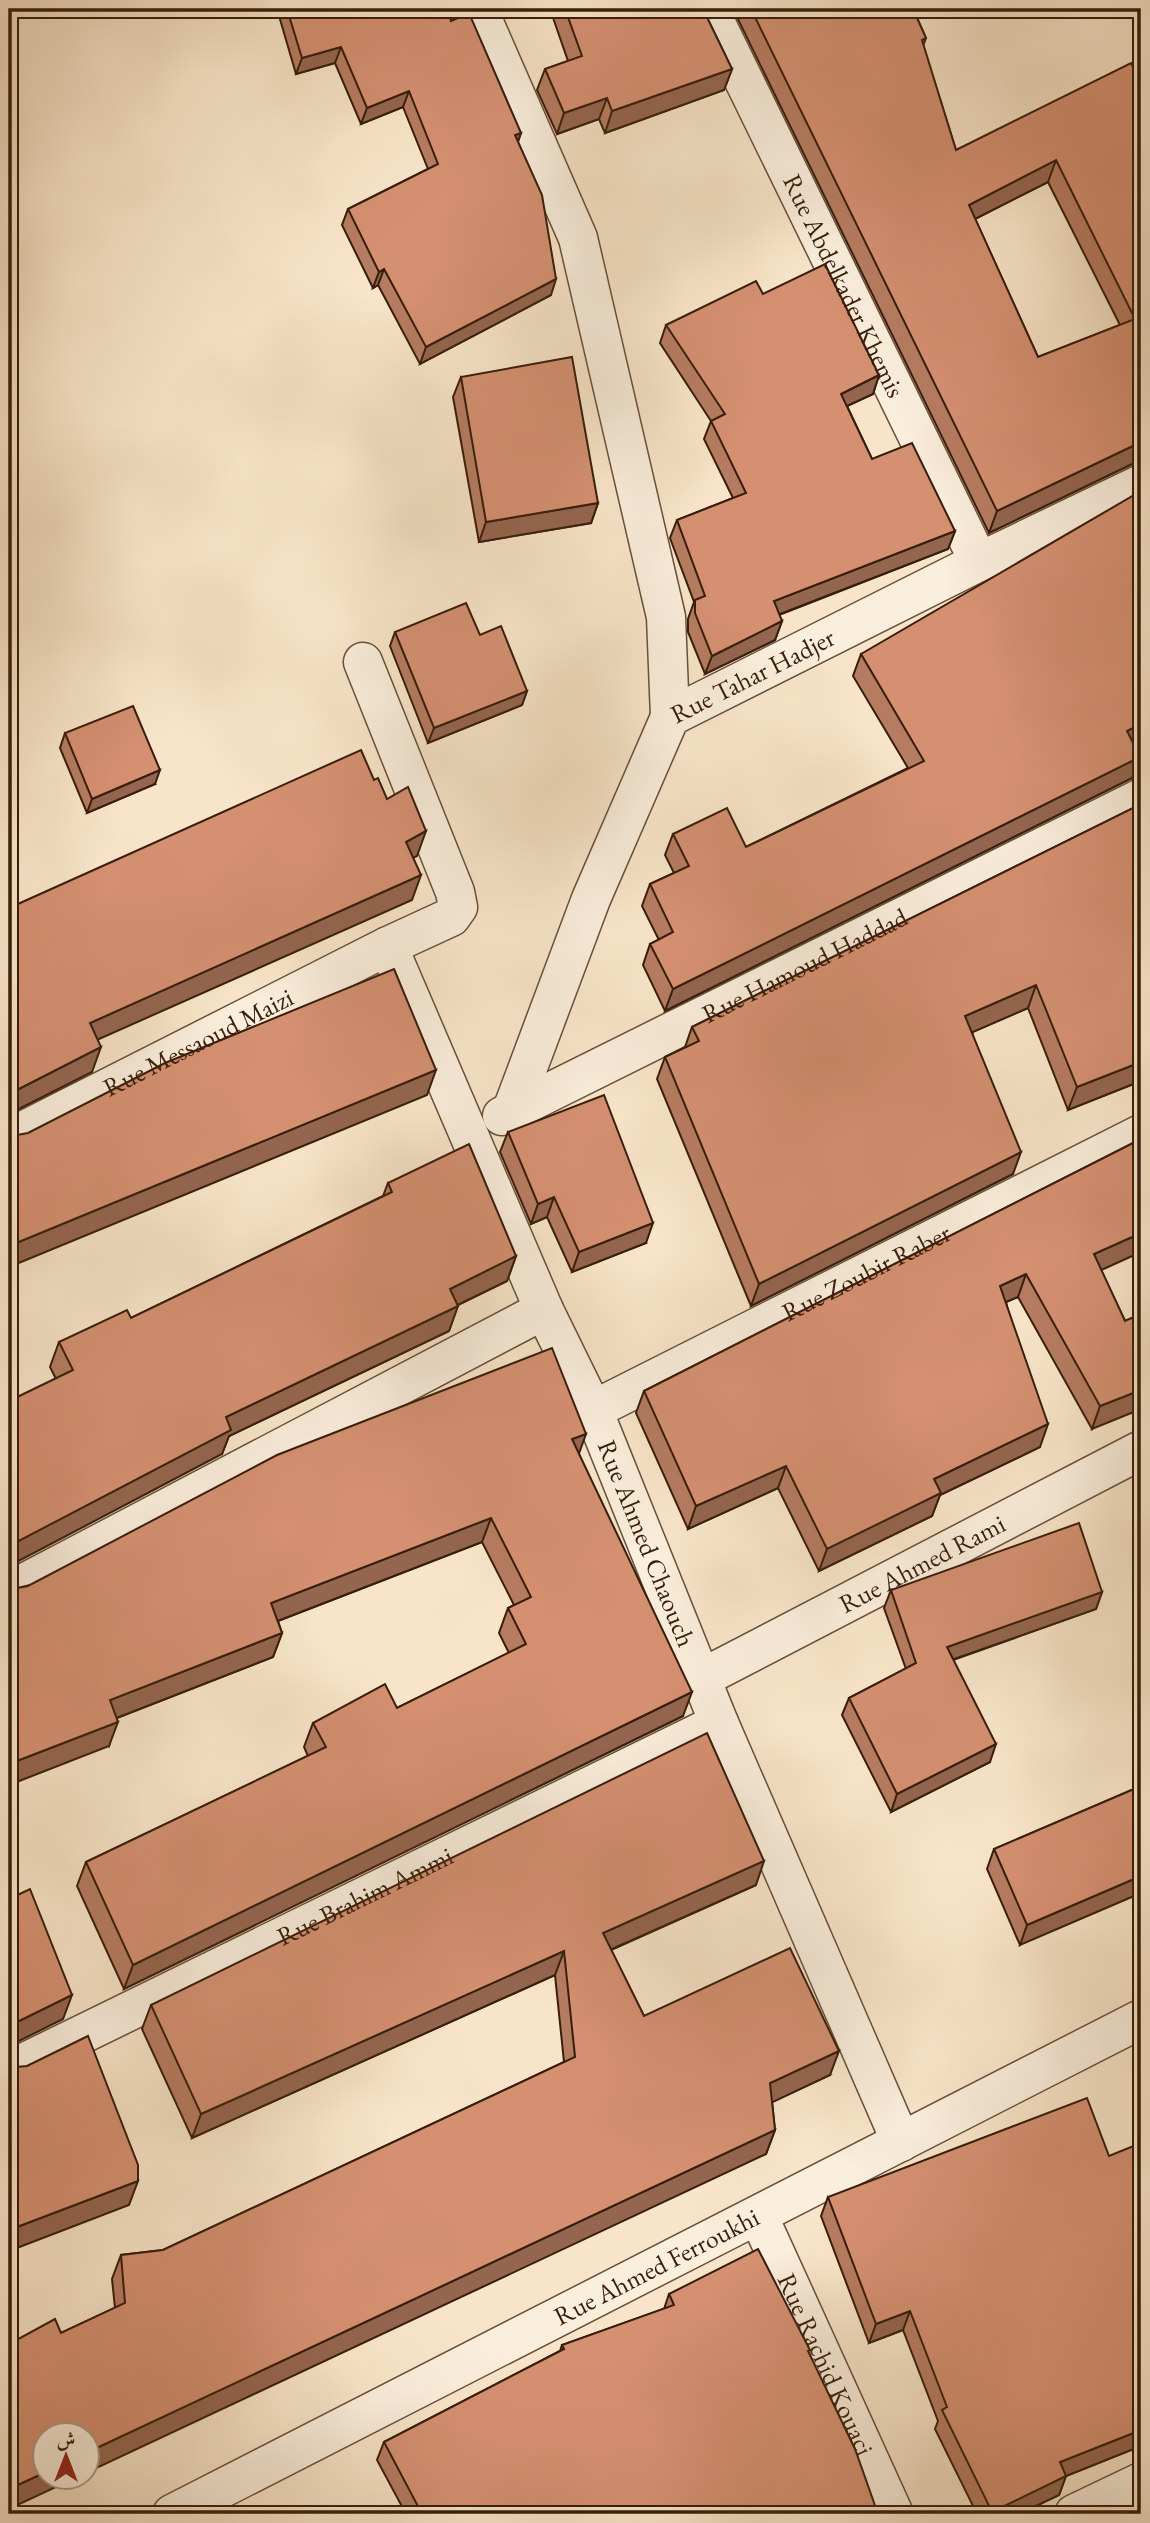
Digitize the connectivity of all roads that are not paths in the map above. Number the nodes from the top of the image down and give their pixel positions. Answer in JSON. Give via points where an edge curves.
{"nodes":[{"id":1,"x":478,"y":9,"type":"edge"},
{"id":2,"x":709,"y":9,"type":"edge"},
{"id":3,"x":1141,"y":484,"type":"edge"},
{"id":4,"x":979,"y":562,"type":"junction"},
{"id":5,"x":363,"y":662,"type":"dead end"},
{"id":6,"x":670,"y":717,"type":"junction"},
{"id":7,"x":1141,"y":798,"type":"edge"},
{"id":8,"x":388,"y":946,"type":"junction"},
{"id":9,"x":512,"y":1110,"type":"junction"},
{"id":10,"x":469,"y":1134,"type":"junction"},
{"id":11,"x":1141,"y":1134,"type":"edge"},
{"id":12,"x":9,"y":1138,"type":"edge"},
{"id":13,"x":544,"y":1310,"type":"junction"},
{"id":14,"x":593,"y":1410,"type":"junction"},
{"id":15,"x":1141,"y":1450,"type":"edge"},
{"id":16,"x":9,"y":1591,"type":"edge"},
{"id":17,"x":702,"y":1678,"type":"junction"},
{"id":18,"x":719,"y":1723,"type":"junction"},
{"id":19,"x":1141,"y":2019,"type":"edge"},
{"id":20,"x":9,"y":2070,"type":"edge"},
{"id":21,"x":901,"y":2142,"type":"junction"},
{"id":22,"x":758,"y":2215,"type":"junction"},
{"id":23,"x":1141,"y":2482,"type":"edge"},
{"id":24,"x":173,"y":2514,"type":"edge"},
{"id":25,"x":894,"y":2514,"type":"edge"},
{"id":26,"x":1074,"y":2514,"type":"edge"}],
"edges":[{"from":1,"to":6,"type":"street","via":[[578,238],[666,617]]},
{"from":2,"to":4,"type":"street","name":"Rue Abdelkader Khemis"},
{"from":3,"to":4,"type":"street","name":"Rue Tahar Hadjer"},
{"from":4,"to":6,"type":"street","name":"Rue Tahar Hadjer"},
{"from":5,"to":8,"type":"street","name":"Rue Messaoud Maizi","via":[[458,907],[451,917]]},
{"from":6,"to":9,"type":"street","name":"Rue Tahar Hadjer","via":[[591,899]]},
{"from":7,"to":9,"type":"street","name":"Rue Hamoud Haddad"},
{"from":8,"to":10,"type":"street","name":"Rue Ahmed Chaouch"},
{"from":8,"to":12,"type":"street","name":"Rue Messaoud Maizi"},
{"from":9,"to":10,"type":"street","name":"Rue Hamoud Haddad"},
{"from":10,"to":13,"type":"street","name":"Rue Ahmed Chaouch"},
{"from":11,"to":14,"type":"street","name":"Rue Zoubir Raber"},
{"from":13,"to":14,"type":"street","name":"Rue Ahmed Chaouch"},
{"from":13,"to":16,"type":"street"},
{"from":14,"to":17,"type":"street","name":"Rue Ahmed Chaouch"},
{"from":15,"to":17,"type":"street","name":"Rue Ahmed Rami"},
{"from":17,"to":18,"type":"street","name":"Rue Ahmed Chaouch"},
{"from":18,"to":20,"type":"street","name":"Rue Brahim Ammi"},
{"from":18,"to":21,"type":"street","name":"Rue Ahmed Chaouch"},
{"from":19,"to":21,"type":"street","name":"Rue Ahmed Ferroukhi"},
{"from":21,"to":22,"type":"street","name":"Rue Ahmed Ferroukhi"},
{"from":22,"to":24,"type":"street","name":"Rue Ahmed Ferroukhi"},
{"from":22,"to":25,"type":"street","name":"Rue Rachid Kouaci"},
{"from":23,"to":26,"type":"street"}]}
